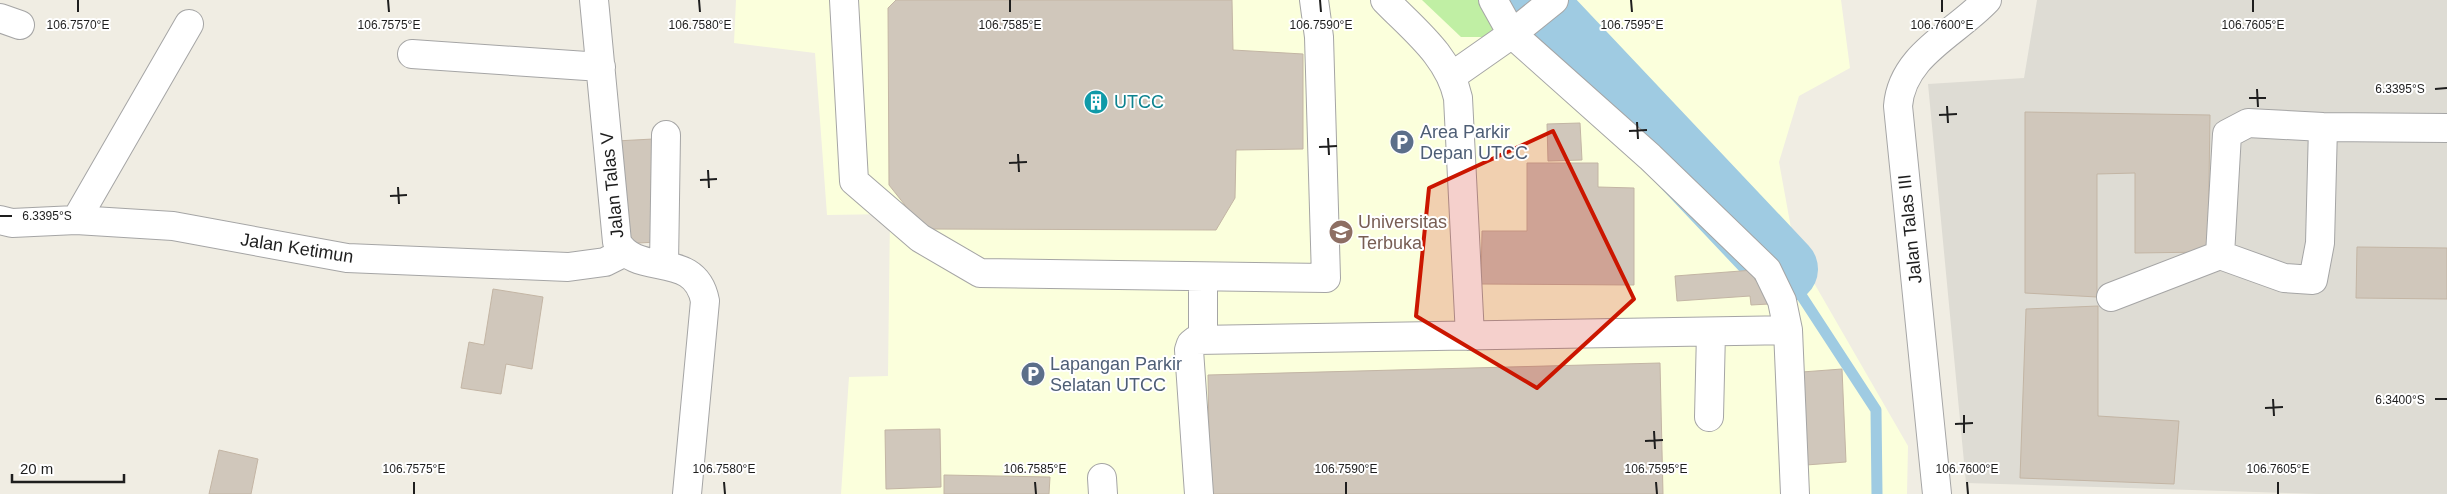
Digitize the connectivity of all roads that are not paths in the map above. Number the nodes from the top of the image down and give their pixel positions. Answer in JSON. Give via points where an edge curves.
{"nodes":[{"id":1,"x":594,"y":0,"type":"edge"},
{"id":2,"x":844,"y":0,"type":"edge"},
{"id":3,"x":1314,"y":0,"type":"edge"},
{"id":4,"x":1385,"y":0,"type":"edge"},
{"id":5,"x":1493,"y":0,"type":"edge"},
{"id":6,"x":1987,"y":0,"type":"edge"},
{"id":7,"x":1545,"y":8,"type":"edge"},
{"id":8,"x":189,"y":24,"type":"dead end"},
{"id":9,"x":1512,"y":34,"type":"junction"},
{"id":10,"x":412,"y":54,"type":"dead end"},
{"id":11,"x":601,"y":68,"type":"junction"},
{"id":12,"x":1452,"y":76,"type":"junction"},
{"id":13,"x":2323,"y":127,"type":"junction"},
{"id":14,"x":2447,"y":128,"type":"edge"},
{"id":15,"x":666,"y":136,"type":"dead end"},
{"id":16,"x":0,"y":220,"type":"edge"},
{"id":17,"x":76,"y":220,"type":"junction"},
{"id":18,"x":623,"y":253,"type":"junction"},
{"id":19,"x":2220,"y":255,"type":"junction"},
{"id":20,"x":664,"y":265,"type":"junction"},
{"id":21,"x":1203,"y":278,"type":"junction"},
{"id":22,"x":2111,"y":297,"type":"dead end"},
{"id":23,"x":1788,"y":330,"type":"junction"},
{"id":24,"x":1711,"y":332,"type":"junction"},
{"id":25,"x":1470,"y":336,"type":"junction"},
{"id":26,"x":1203,"y":338,"type":"junction"},
{"id":27,"x":1709,"y":417,"type":"dead end"},
{"id":28,"x":687,"y":494,"type":"edge"},
{"id":29,"x":1199,"y":494,"type":"edge"},
{"id":30,"x":1795,"y":494,"type":"edge"},
{"id":31,"x":1937,"y":494,"type":"edge"}],
"edges":[{"from":1,"to":11,"type":"street","name":"Jalan Talas V"},
{"from":2,"to":21,"type":"street","via":[[854,182],[920,238],[980,273]]},
{"from":3,"to":21,"type":"street","via":[[1319,37],[1326,278]]},
{"from":4,"to":12,"type":"street","via":[[1440,56]]},
{"from":5,"to":9,"type":"street"},
{"from":6,"to":31,"type":"street","name":"Jalan Talas III","via":[[1919,58],[1905,76],[1899,92]]},
{"from":7,"to":9,"type":"street"},
{"from":8,"to":17,"type":"street"},
{"from":9,"to":12,"type":"street"},
{"from":9,"to":23,"type":"street","via":[[1650,156],[1767,270],[1782,301]]},
{"from":10,"to":11,"type":"street"},
{"from":11,"to":18,"type":"street","name":"Jalan Talas V","via":[[614,234]]},
{"from":12,"to":25,"type":"street","via":[[1458,98]]},
{"from":13,"to":14,"type":"street"},
{"from":13,"to":19,"type":"street","via":[[2248,123],[2227,134]]},
{"from":13,"to":19,"type":"street","via":[[2320,243],[2313,280],[2284,278]]},
{"from":15,"to":20,"type":"street"},
{"from":16,"to":17,"type":"street","name":"Jalan Ketimun"},
{"from":17,"to":18,"type":"street","name":"Jalan Ketimun","via":[[173,226],[347,258],[568,267],[605,262]]},
{"from":18,"to":20,"type":"street","name":"Jalan Talas V"},
{"from":19,"to":22,"type":"street"},
{"from":20,"to":28,"type":"street","name":"Jalan Talas V","via":[[685,271],[696,280],[705,301]]},
{"from":21,"to":26,"type":"street"},
{"from":23,"to":24,"type":"street"},
{"from":23,"to":30,"type":"street"},
{"from":24,"to":25,"type":"street"},
{"from":24,"to":27,"type":"street"},
{"from":25,"to":26,"type":"street"},
{"from":26,"to":29,"type":"street","via":[[1191,344],[1189,350]]}]}
